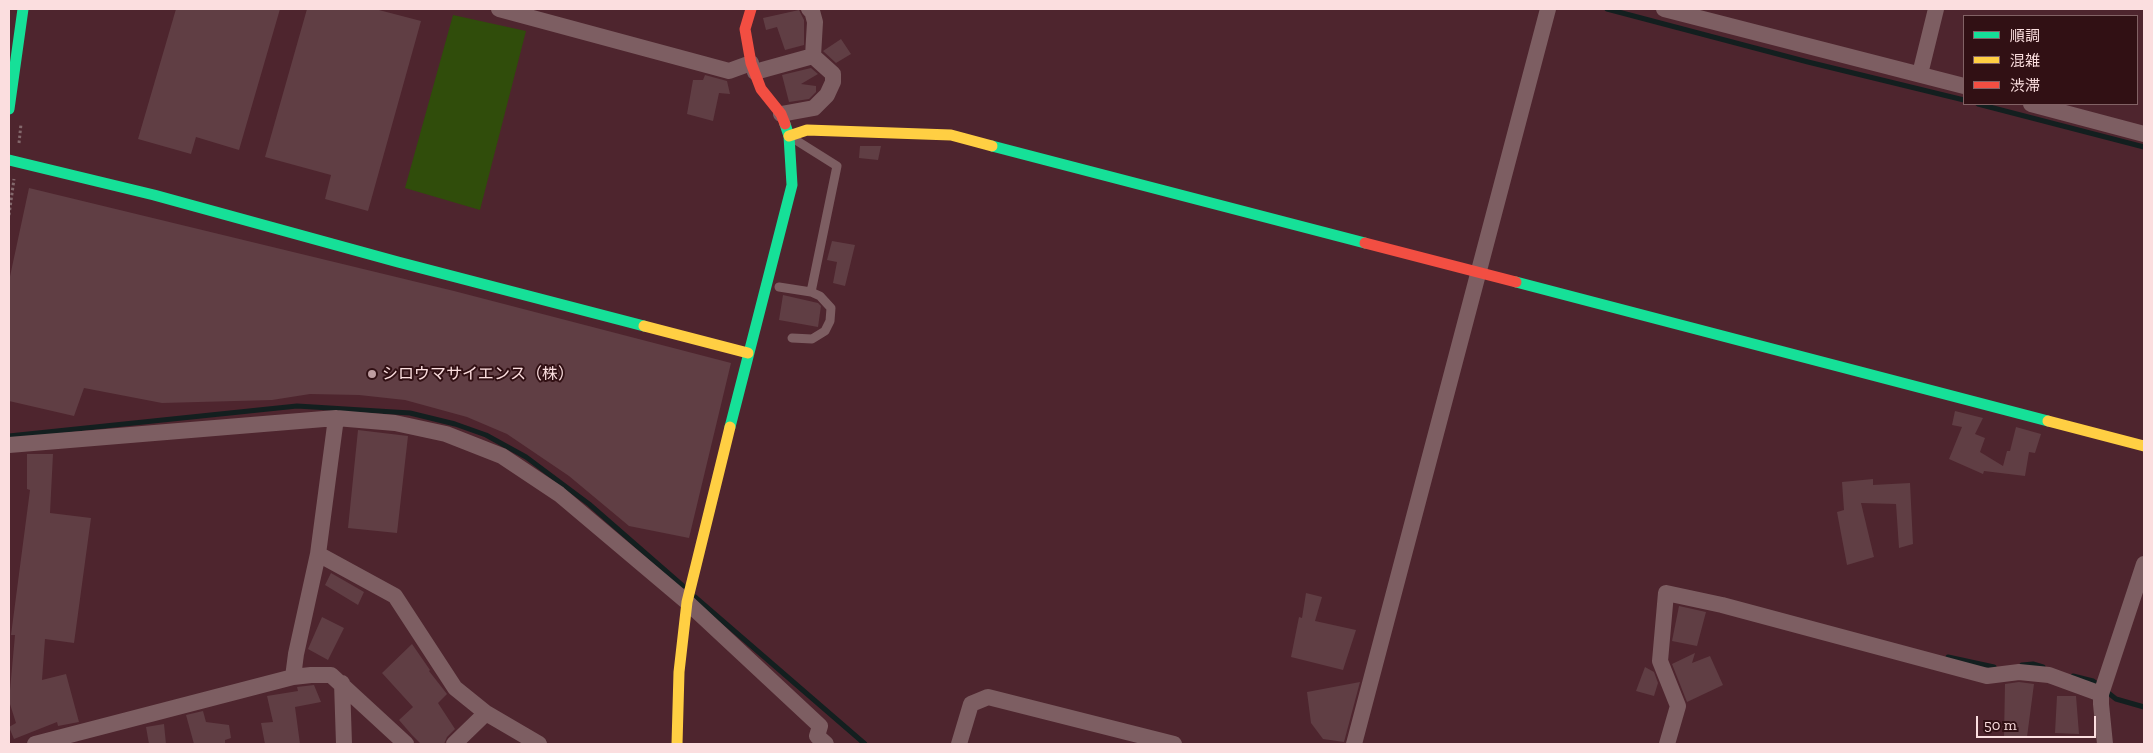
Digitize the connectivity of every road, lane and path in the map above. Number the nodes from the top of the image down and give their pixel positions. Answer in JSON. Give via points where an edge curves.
{"nodes":[{"id":1,"x":23,"y":9,"type":"edge"},
{"id":2,"x":499,"y":9,"type":"edge"},
{"id":3,"x":751,"y":9,"type":"edge"},
{"id":4,"x":809,"y":9,"type":"edge"},
{"id":5,"x":1548,"y":9,"type":"edge"},
{"id":6,"x":1664,"y":9,"type":"edge"},
{"id":7,"x":1936,"y":9,"type":"edge"},
{"id":8,"x":813,"y":56,"type":"junction"},
{"id":9,"x":753,"y":68,"type":"junction"},
{"id":10,"x":1920,"y":74,"type":"junction"},
{"id":11,"x":1963,"y":86,"type":"edge"},
{"id":12,"x":2035,"y":105,"type":"edge"},
{"id":13,"x":9,"y":109,"type":"edge"},
{"id":14,"x":781,"y":114,"type":"junction"},
{"id":15,"x":2144,"y":134,"type":"edge"},
{"id":16,"x":789,"y":136,"type":"junction"},
{"id":17,"x":9,"y":160,"type":"edge"},
{"id":18,"x":1480,"y":272,"type":"junction"},
{"id":19,"x":779,"y":287,"type":"dead end"},
{"id":20,"x":811,"y":292,"type":"junction"},
{"id":21,"x":792,"y":338,"type":"dead end"},
{"id":22,"x":748,"y":353,"type":"junction"},
{"id":23,"x":336,"y":418,"type":"junction"},
{"id":24,"x":9,"y":445,"type":"edge"},
{"id":25,"x":2144,"y":446,"type":"edge"},
{"id":26,"x":318,"y":554,"type":"junction"},
{"id":27,"x":2144,"y":564,"type":"edge"},
{"id":28,"x":688,"y":602,"type":"junction"},
{"id":29,"x":293,"y":677,"type":"junction"},
{"id":30,"x":342,"y":683,"type":"junction"},
{"id":31,"x":2101,"y":694,"type":"junction"},
{"id":32,"x":486,"y":713,"type":"junction"},
{"id":33,"x":35,"y":744,"type":"edge"},
{"id":34,"x":344,"y":744,"type":"edge"},
{"id":35,"x":406,"y":744,"type":"edge"},
{"id":36,"x":454,"y":744,"type":"edge"},
{"id":37,"x":539,"y":744,"type":"edge"},
{"id":38,"x":677,"y":744,"type":"edge"},
{"id":39,"x":826,"y":744,"type":"edge"},
{"id":40,"x":959,"y":744,"type":"edge"},
{"id":41,"x":1174,"y":744,"type":"edge"},
{"id":42,"x":1354,"y":744,"type":"edge"},
{"id":43,"x":1667,"y":744,"type":"edge"},
{"id":44,"x":2105,"y":744,"type":"edge"}],
"edges":[{"from":1,"to":13,"type":"street"},
{"from":2,"to":9,"type":"street","via":[[729,71]]},
{"from":3,"to":9,"type":"street","via":[[745,29]]},
{"from":4,"to":8,"type":"street","via":[[815,22]]},
{"from":5,"to":18,"type":"street"},
{"from":6,"to":10,"type":"street"},
{"from":7,"to":10,"type":"street"},
{"from":8,"to":9,"type":"street"},
{"from":8,"to":14,"type":"street","via":[[833,74],[827,95],[814,108]]},
{"from":9,"to":14,"type":"street","via":[[761,89]]},
{"from":10,"to":11,"type":"street"},
{"from":12,"to":15,"type":"street"},
{"from":14,"to":16,"type":"street"},
{"from":16,"to":18,"type":"street","via":[[808,130],[951,135]]},
{"from":16,"to":20,"type":"lane","via":[[837,166]]},
{"from":16,"to":22,"type":"street","via":[[792,184]]},
{"from":17,"to":22,"type":"street","via":[[154,195]]},
{"from":18,"to":25,"type":"street"},
{"from":18,"to":42,"type":"street"},
{"from":19,"to":20,"type":"lane"},
{"from":20,"to":21,"type":"lane","via":[[831,308],[830,321],[824,331],[812,339]]},
{"from":22,"to":28,"type":"street"},
{"from":23,"to":24,"type":"street"},
{"from":23,"to":26,"type":"street"},
{"from":23,"to":28,"type":"street","via":[[395,423],[446,434],[502,456],[559,494]]},
{"from":26,"to":29,"type":"street"},
{"from":26,"to":32,"type":"street","via":[[396,596],[454,688]]},
{"from":27,"to":31,"type":"street"},
{"from":28,"to":38,"type":"street","via":[[679,672]]},
{"from":28,"to":39,"type":"street","via":[[820,726],[817,736]]},
{"from":29,"to":30,"type":"street","via":[[331,675]]},
{"from":29,"to":33,"type":"street"},
{"from":30,"to":34,"type":"street"},
{"from":30,"to":35,"type":"street"},
{"from":31,"to":43,"type":"street","via":[[2049,675],[2019,672],[1987,676],[1722,604],[1666,593],[1660,661],[1678,706]]},
{"from":31,"to":44,"type":"street"},
{"from":32,"to":36,"type":"street"},
{"from":32,"to":37,"type":"street"},
{"from":40,"to":41,"type":"street","via":[[971,704],[988,697]]}]}
